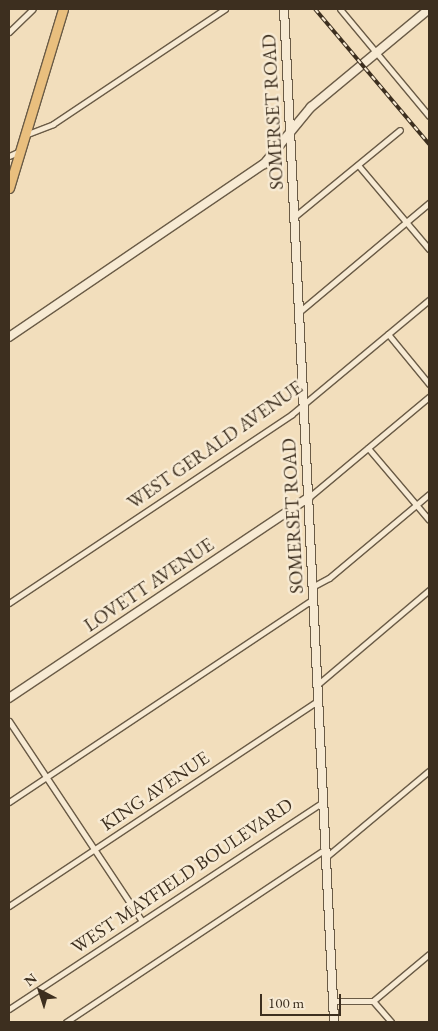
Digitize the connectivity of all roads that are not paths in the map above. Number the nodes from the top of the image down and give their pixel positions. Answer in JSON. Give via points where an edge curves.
{"nodes":[{"id":1,"x":33,"y":9,"type":"edge"},
{"id":2,"x":63,"y":9,"type":"edge"},
{"id":3,"x":225,"y":9,"type":"edge"},
{"id":4,"x":284,"y":9,"type":"edge"},
{"id":5,"x":340,"y":9,"type":"edge"},
{"id":6,"x":429,"y":9,"type":"edge"},
{"id":7,"x":9,"y":32,"type":"edge"},
{"id":8,"x":377,"y":53,"type":"junction"},
{"id":9,"x":429,"y":106,"type":"edge"},
{"id":10,"x":424,"y":110,"type":"junction"},
{"id":11,"x":429,"y":116,"type":"edge"},
{"id":12,"x":400,"y":130,"type":"dead end"},
{"id":13,"x":290,"y":131,"type":"junction"},
{"id":14,"x":25,"y":135,"type":"junction"},
{"id":15,"x":20,"y":150,"type":"junction"},
{"id":16,"x":9,"y":156,"type":"edge"},
{"id":17,"x":358,"y":165,"type":"junction"},
{"id":18,"x":9,"y":188,"type":"edge"},
{"id":19,"x":429,"y":203,"type":"edge"},
{"id":20,"x":294,"y":216,"type":"junction"},
{"id":21,"x":406,"y":222,"type":"junction"},
{"id":22,"x":429,"y":249,"type":"edge"},
{"id":23,"x":429,"y":300,"type":"edge"},
{"id":24,"x":299,"y":312,"type":"junction"},
{"id":25,"x":388,"y":334,"type":"junction"},
{"id":26,"x":9,"y":337,"type":"edge"},
{"id":27,"x":429,"y":384,"type":"edge"},
{"id":28,"x":429,"y":397,"type":"edge"},
{"id":29,"x":303,"y":405,"type":"junction"},
{"id":30,"x":368,"y":448,"type":"junction"},
{"id":31,"x":429,"y":494,"type":"edge"},
{"id":32,"x":308,"y":498,"type":"junction"},
{"id":33,"x":417,"y":505,"type":"junction"},
{"id":34,"x":429,"y":520,"type":"edge"},
{"id":35,"x":312,"y":587,"type":"junction"},
{"id":36,"x":429,"y":590,"type":"edge"},
{"id":37,"x":313,"y":599,"type":"junction"},
{"id":38,"x":9,"y":603,"type":"edge"},
{"id":39,"x":317,"y":685,"type":"junction"},
{"id":40,"x":9,"y":698,"type":"edge"},
{"id":41,"x":318,"y":701,"type":"junction"},
{"id":42,"x":9,"y":720,"type":"edge"},
{"id":43,"x":429,"y":771,"type":"edge"},
{"id":44,"x":46,"y":777,"type":"junction"},
{"id":45,"x":9,"y":802,"type":"edge"},
{"id":46,"x":323,"y":802,"type":"junction"},
{"id":47,"x":94,"y":849,"type":"junction"},
{"id":48,"x":325,"y":853,"type":"junction"},
{"id":49,"x":9,"y":906,"type":"edge"},
{"id":50,"x":142,"y":921,"type":"junction"},
{"id":51,"x":429,"y":954,"type":"edge"},
{"id":52,"x":333,"y":1001,"type":"junction"},
{"id":53,"x":374,"y":1001,"type":"junction"},
{"id":54,"x":9,"y":1009,"type":"edge"},
{"id":55,"x":66,"y":1022,"type":"edge"},
{"id":56,"x":334,"y":1022,"type":"edge"},
{"id":57,"x":391,"y":1022,"type":"edge"}],
"edges":[{"from":1,"to":7,"type":"street"},
{"from":2,"to":14,"type":"main road"},
{"from":3,"to":14,"type":"street","via":[[53,124]]},
{"from":4,"to":13,"type":"main road","name":"SOMERSET ROAD"},
{"from":5,"to":8,"type":"street"},
{"from":6,"to":8,"type":"main road"},
{"from":8,"to":10,"type":"street"},
{"from":8,"to":13,"type":"main road","via":[[311,107]]},
{"from":9,"to":10,"type":"street"},
{"from":10,"to":11,"type":"street"},
{"from":12,"to":17,"type":"street"},
{"from":13,"to":20,"type":"main road","name":"SOMERSET ROAD"},
{"from":13,"to":26,"type":"main road","via":[[271,158],[254,172]]},
{"from":14,"to":15,"type":"main road"},
{"from":15,"to":16,"type":"street"},
{"from":15,"to":18,"type":"main road"},
{"from":17,"to":20,"type":"street"},
{"from":17,"to":21,"type":"street"},
{"from":19,"to":21,"type":"street"},
{"from":20,"to":24,"type":"main road","name":"SOMERSET ROAD"},
{"from":21,"to":22,"type":"street"},
{"from":21,"to":24,"type":"street"},
{"from":23,"to":25,"type":"street","name":"WEST GERALD AVENUE"},
{"from":24,"to":29,"type":"main road","name":"SOMERSET ROAD"},
{"from":25,"to":27,"type":"street"},
{"from":25,"to":29,"type":"street","name":"WEST GERALD AVENUE"},
{"from":28,"to":30,"type":"street"},
{"from":29,"to":32,"type":"main road","name":"SOMERSET ROAD"},
{"from":29,"to":38,"type":"street","name":"WEST GERALD AVENUE"},
{"from":30,"to":32,"type":"street"},
{"from":30,"to":33,"type":"street"},
{"from":31,"to":33,"type":"street"},
{"from":32,"to":35,"type":"main road","name":"SOMERSET ROAD"},
{"from":32,"to":40,"type":"main road","name":"LOVETT AVENUE"},
{"from":33,"to":34,"type":"street"},
{"from":33,"to":35,"type":"street","via":[[329,578]]},
{"from":35,"to":37,"type":"main road","name":"SOMERSET ROAD"},
{"from":36,"to":39,"type":"street"},
{"from":37,"to":39,"type":"main road","name":"SOMERSET ROAD"},
{"from":37,"to":44,"type":"street"},
{"from":39,"to":41,"type":"main road","name":"SOMERSET ROAD"},
{"from":41,"to":46,"type":"main road","name":"SOMERSET ROAD"},
{"from":41,"to":47,"type":"street","name":"KING AVENUE"},
{"from":42,"to":44,"type":"street"},
{"from":43,"to":48,"type":"street"},
{"from":44,"to":45,"type":"street"},
{"from":44,"to":47,"type":"street"},
{"from":46,"to":48,"type":"main road","name":"SOMERSET ROAD"},
{"from":46,"to":50,"type":"street","name":"WEST MAYFIELD BOULEVARD"},
{"from":47,"to":49,"type":"street","name":"KING AVENUE"},
{"from":47,"to":50,"type":"street"},
{"from":48,"to":52,"type":"main road","name":"SOMERSET ROAD"},
{"from":48,"to":55,"type":"street"},
{"from":50,"to":54,"type":"street","name":"WEST MAYFIELD BOULEVARD"},
{"from":51,"to":53,"type":"street"},
{"from":52,"to":53,"type":"street"},
{"from":52,"to":56,"type":"main road","name":"SOMERSET ROAD"},
{"from":53,"to":57,"type":"street"}]}
